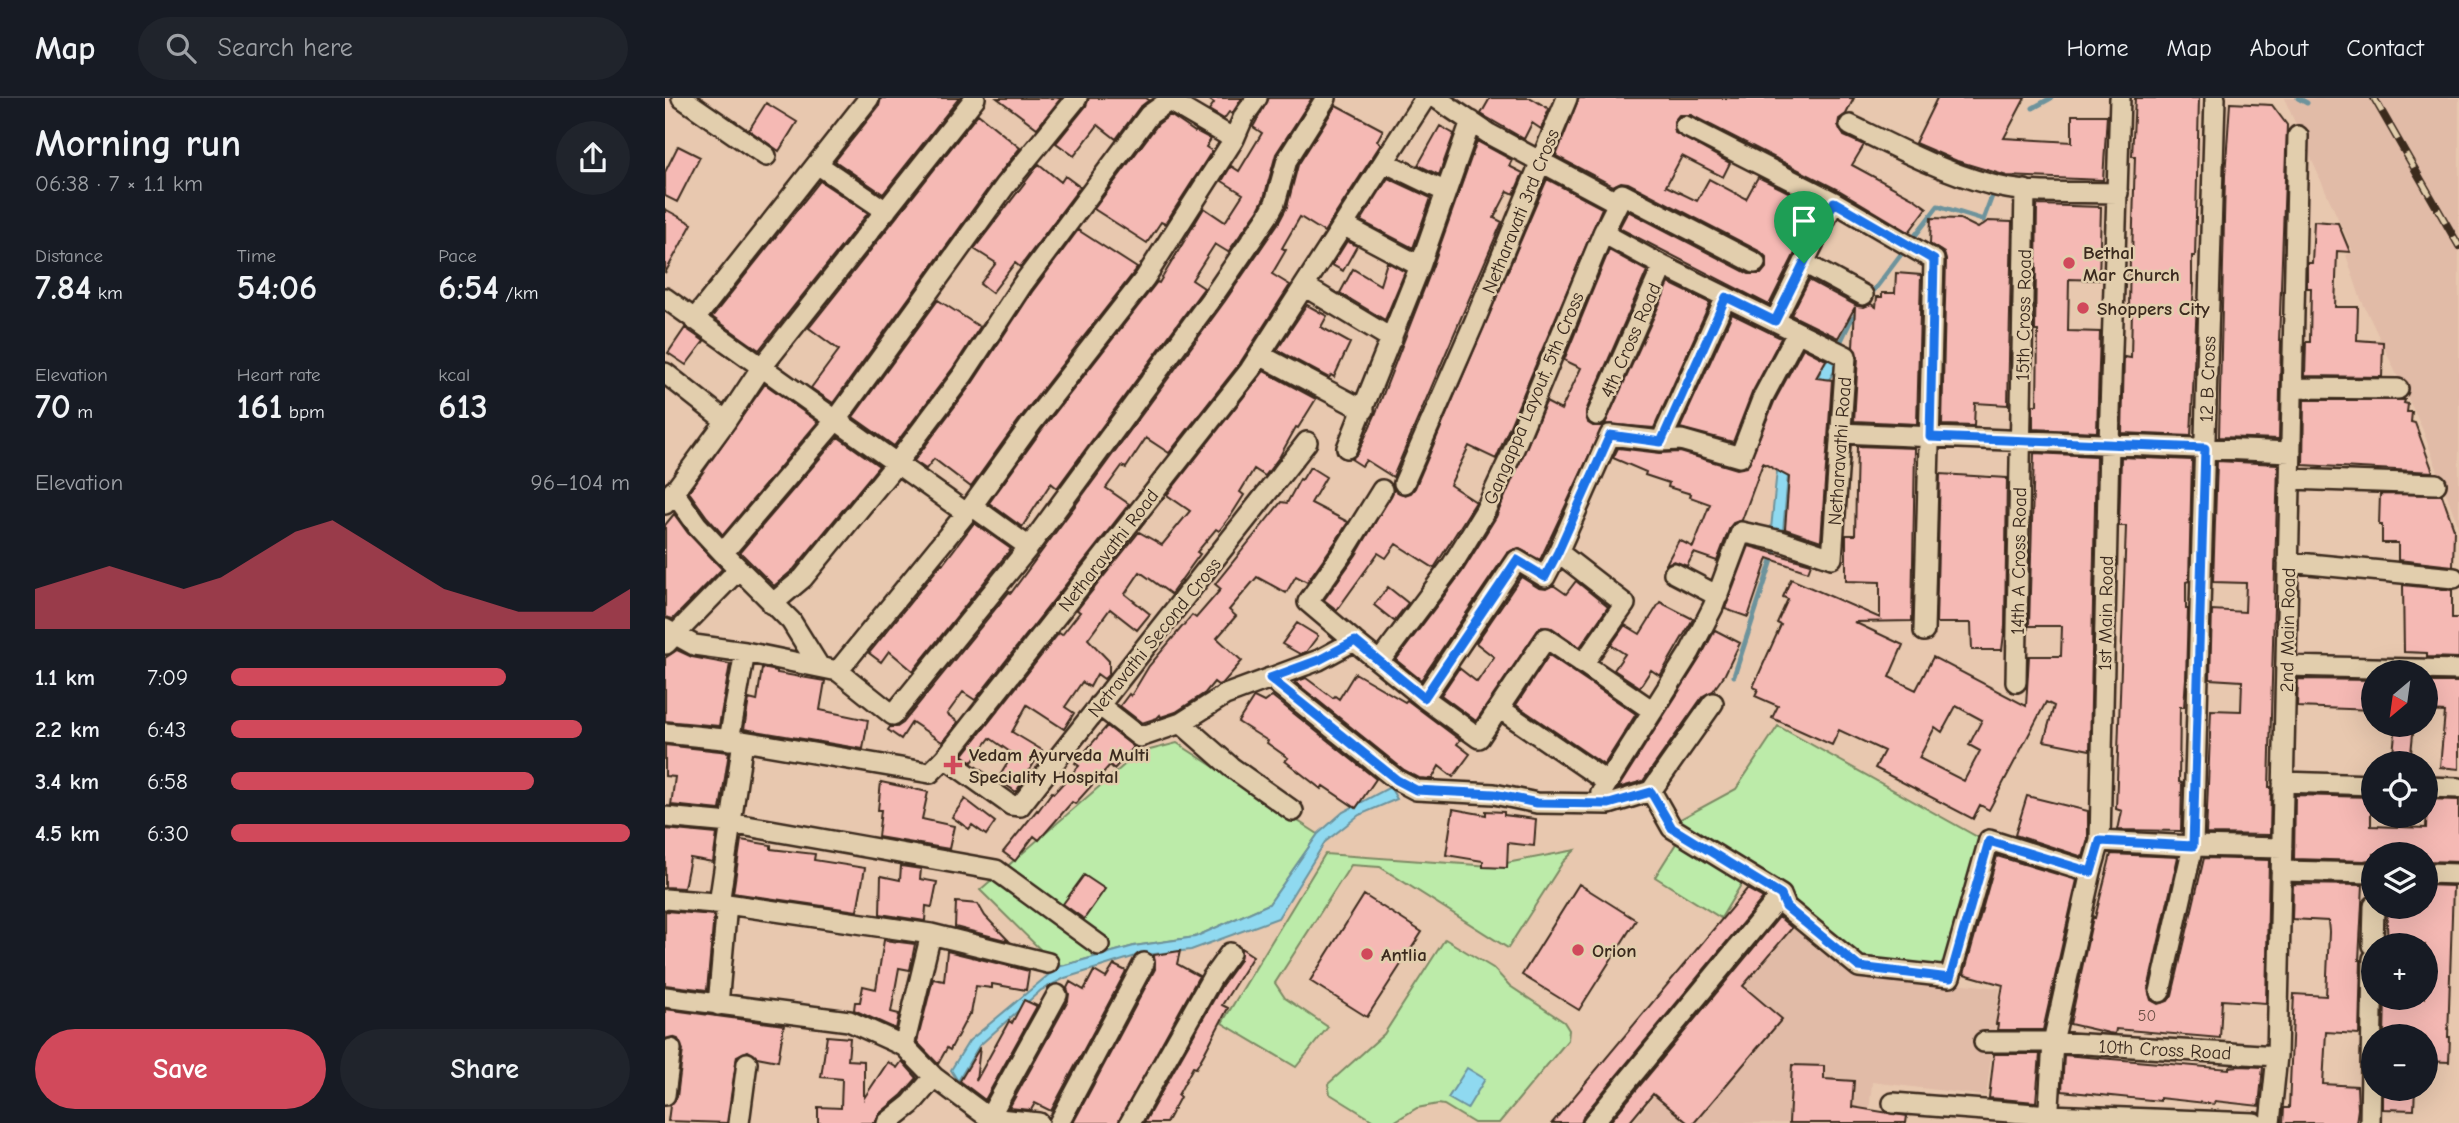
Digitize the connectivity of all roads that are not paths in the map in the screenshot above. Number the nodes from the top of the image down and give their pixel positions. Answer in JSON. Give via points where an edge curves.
{"nodes":[{"id":1,"x":682,"y":98,"type":"edge"},
{"id":2,"x":869,"y":98,"type":"edge"},
{"id":3,"x":975,"y":98,"type":"edge"},
{"id":4,"x":1077,"y":98,"type":"edge"},
{"id":5,"x":1257,"y":98,"type":"edge"},
{"id":6,"x":1326,"y":98,"type":"edge"},
{"id":7,"x":1425,"y":98,"type":"edge"},
{"id":8,"x":1436,"y":98,"type":"edge"},
{"id":9,"x":1567,"y":98,"type":"edge"},
{"id":10,"x":2120,"y":98,"type":"edge"},
{"id":11,"x":2215,"y":98,"type":"edge"},
{"id":12,"x":1172,"y":100,"type":"edge"},
{"id":13,"x":711,"y":106,"type":"edge"},
{"id":14,"x":1471,"y":121,"type":"junction"},
{"id":15,"x":1850,"y":125,"type":"dead end"},
{"id":16,"x":1685,"y":126,"type":"dead end"},
{"id":17,"x":2298,"y":136,"type":"dead end"},
{"id":18,"x":1234,"y":139,"type":"junction"},
{"id":19,"x":766,"y":156,"type":"dead end"},
{"id":20,"x":1540,"y":160,"type":"junction"},
{"id":21,"x":1384,"y":162,"type":"junction"},
{"id":22,"x":817,"y":164,"type":"junction"},
{"id":23,"x":2025,"y":190,"type":"junction"},
{"id":24,"x":1446,"y":192,"type":"junction"},
{"id":25,"x":2118,"y":193,"type":"junction"},
{"id":26,"x":1834,"y":202,"type":"junction"},
{"id":27,"x":1618,"y":203,"type":"junction"},
{"id":28,"x":885,"y":211,"type":"junction"},
{"id":29,"x":1343,"y":225,"type":"junction"},
{"id":30,"x":1603,"y":233,"type":"junction"},
{"id":31,"x":1755,"y":262,"type":"dead end"},
{"id":32,"x":1804,"y":263,"type":"junction"},
{"id":33,"x":1663,"y":265,"type":"junction"},
{"id":34,"x":1420,"y":266,"type":"junction"},
{"id":35,"x":1304,"y":286,"type":"junction"},
{"id":36,"x":1863,"y":295,"type":"dead end"},
{"id":37,"x":1726,"y":297,"type":"junction"},
{"id":38,"x":665,"y":298,"type":"edge"},
{"id":39,"x":694,"y":320,"type":"junction"},
{"id":40,"x":1775,"y":321,"type":"junction"},
{"id":41,"x":1797,"y":333,"type":"junction"},
{"id":42,"x":1392,"y":339,"type":"junction"},
{"id":43,"x":1259,"y":355,"type":"junction"},
{"id":44,"x":761,"y":368,"type":"junction"},
{"id":45,"x":665,"y":373,"type":"edge"},
{"id":46,"x":2292,"y":388,"type":"junction"},
{"id":47,"x":2398,"y":389,"type":"dead end"},
{"id":48,"x":1364,"y":410,"type":"junction"},
{"id":49,"x":1597,"y":415,"type":"dead end"},
{"id":50,"x":836,"y":420,"type":"junction"},
{"id":51,"x":726,"y":421,"type":"junction"},
{"id":52,"x":1840,"y":433,"type":"junction"},
{"id":53,"x":1930,"y":437,"type":"junction"},
{"id":54,"x":2021,"y":440,"type":"junction"},
{"id":55,"x":1307,"y":442,"type":"dead end"},
{"id":56,"x":1661,"y":442,"type":"junction"},
{"id":57,"x":2109,"y":444,"type":"junction"},
{"id":58,"x":1347,"y":448,"type":"dead end"},
{"id":59,"x":2205,"y":448,"type":"junction"},
{"id":60,"x":2291,"y":452,"type":"junction"},
{"id":61,"x":897,"y":464,"type":"junction"},
{"id":62,"x":2290,"y":479,"type":"junction"},
{"id":63,"x":1404,"y":482,"type":"dead end"},
{"id":64,"x":2436,"y":484,"type":"dead end"},
{"id":65,"x":1382,"y":490,"type":"dead end"},
{"id":66,"x":669,"y":498,"type":"edge"},
{"id":67,"x":969,"y":510,"type":"junction"},
{"id":68,"x":1029,"y":547,"type":"junction"},
{"id":69,"x":1558,"y":552,"type":"junction"},
{"id":70,"x":723,"y":553,"type":"junction"},
{"id":71,"x":2288,"y":562,"type":"junction"},
{"id":72,"x":739,"y":570,"type":"junction"},
{"id":73,"x":1674,"y":573,"type":"dead end"},
{"id":74,"x":2455,"y":578,"type":"dead end"},
{"id":75,"x":1718,"y":596,"type":"junction"},
{"id":76,"x":772,"y":604,"type":"junction"},
{"id":77,"x":1924,"y":631,"type":"dead end"},
{"id":78,"x":668,"y":637,"type":"edge"},
{"id":79,"x":1355,"y":641,"type":"junction"},
{"id":80,"x":745,"y":652,"type":"junction"},
{"id":81,"x":1380,"y":661,"type":"junction"},
{"id":82,"x":1583,"y":664,"type":"junction"},
{"id":83,"x":2286,"y":666,"type":"junction"},
{"id":84,"x":829,"y":668,"type":"junction"},
{"id":85,"x":2459,"y":670,"type":"edge"},
{"id":86,"x":1270,"y":678,"type":"junction"},
{"id":87,"x":2015,"y":682,"type":"dead end"},
{"id":88,"x":1424,"y":698,"type":"junction"},
{"id":89,"x":1713,"y":703,"type":"dead end"},
{"id":90,"x":1099,"y":705,"type":"junction"},
{"id":91,"x":1499,"y":708,"type":"junction"},
{"id":92,"x":1653,"y":711,"type":"junction"},
{"id":93,"x":1181,"y":723,"type":"junction"},
{"id":94,"x":665,"y":733,"type":"edge"},
{"id":95,"x":736,"y":741,"type":"junction"},
{"id":96,"x":945,"y":758,"type":"junction"},
{"id":97,"x":1607,"y":782,"type":"junction"},
{"id":98,"x":2283,"y":782,"type":"junction"},
{"id":99,"x":2361,"y":785,"type":"edge"},
{"id":100,"x":2438,"y":787,"type":"edge"},
{"id":101,"x":2459,"y":788,"type":"edge"},
{"id":102,"x":1651,"y":792,"type":"junction"},
{"id":103,"x":1609,"y":804,"type":"junction"},
{"id":104,"x":1293,"y":811,"type":"dead end"},
{"id":105,"x":665,"y":817,"type":"edge"},
{"id":106,"x":730,"y":823,"type":"junction"},
{"id":107,"x":2100,"y":841,"type":"junction"},
{"id":108,"x":2193,"y":846,"type":"junction"},
{"id":109,"x":2281,"y":848,"type":"junction"},
{"id":110,"x":2281,"y":870,"type":"junction"},
{"id":111,"x":2091,"y":872,"type":"junction"},
{"id":112,"x":2361,"y":873,"type":"edge"},
{"id":113,"x":2438,"y":873,"type":"edge"},
{"id":114,"x":2459,"y":874,"type":"edge"},
{"id":115,"x":1781,"y":895,"type":"junction"},
{"id":116,"x":665,"y":899,"type":"edge"},
{"id":117,"x":723,"y":904,"type":"junction"},
{"id":118,"x":931,"y":934,"type":"junction"},
{"id":119,"x":1099,"y":945,"type":"dead end"},
{"id":120,"x":1230,"y":953,"type":"dead end"},
{"id":121,"x":1048,"y":963,"type":"dead end"},
{"id":122,"x":1143,"y":963,"type":"dead end"},
{"id":123,"x":2160,"y":992,"type":"dead end"},
{"id":124,"x":1057,"y":995,"type":"dead end"},
{"id":125,"x":665,"y":997,"type":"edge"},
{"id":126,"x":718,"y":1006,"type":"junction"},
{"id":127,"x":2372,"y":1010,"type":"edge"},
{"id":128,"x":1984,"y":1042,"type":"dead end"},
{"id":129,"x":2053,"y":1042,"type":"junction"},
{"id":130,"x":904,"y":1046,"type":"junction"},
{"id":131,"x":671,"y":1049,"type":"dead end"},
{"id":132,"x":2277,"y":1056,"type":"junction"},
{"id":133,"x":747,"y":1063,"type":"dead end"},
{"id":134,"x":941,"y":1082,"type":"junction"},
{"id":135,"x":665,"y":1095,"type":"edge"},
{"id":136,"x":1893,"y":1103,"type":"dead end"},
{"id":137,"x":989,"y":1118,"type":"junction"},
{"id":138,"x":2049,"y":1119,"type":"edge"},
{"id":139,"x":739,"y":1123,"type":"edge"},
{"id":140,"x":887,"y":1123,"type":"edge"},
{"id":141,"x":1039,"y":1123,"type":"edge"},
{"id":142,"x":1059,"y":1123,"type":"edge"},
{"id":143,"x":1130,"y":1123,"type":"edge"},
{"id":144,"x":1593,"y":1123,"type":"edge"},
{"id":145,"x":2254,"y":1123,"type":"edge"},
{"id":146,"x":2270,"y":1123,"type":"edge"},
{"id":147,"x":2370,"y":1123,"type":"edge"}],
"edges":[{"from":1,"to":13,"type":"street"},
{"from":2,"to":22,"type":"street"},
{"from":3,"to":28,"type":"street"},
{"from":4,"to":50,"type":"street","via":[[1005,186]]},
{"from":5,"to":18,"type":"street"},
{"from":6,"to":68,"type":"street","via":[[1287,160],[1268,216]]},
{"from":7,"to":21,"type":"street","name":"Netharavathi Road"},
{"from":8,"to":14,"type":"street"},
{"from":9,"to":20,"type":"street","name":"Netharavati 3rd Cross"},
{"from":10,"to":25,"type":"street","name":"1st Main Road"},
{"from":11,"to":59,"type":"street","name":"12 B Cross"},
{"from":12,"to":18,"type":"street"},
{"from":12,"to":61,"type":"street","via":[[1149,116],[1022,285]]},
{"from":13,"to":19,"type":"street"},
{"from":14,"to":20,"type":"street"},
{"from":14,"to":24,"type":"street"},
{"from":15,"to":23,"type":"street","via":[[1925,162],[1990,185]]},
{"from":16,"to":26,"type":"street"},
{"from":17,"to":46,"type":"street","name":"2nd Main Road"},
{"from":18,"to":67,"type":"street","via":[[1145,278]]},
{"from":20,"to":27,"type":"street"},
{"from":20,"to":63,"type":"street","name":"Netharavati 3rd Cross"},
{"from":21,"to":24,"type":"street"},
{"from":21,"to":29,"type":"street","name":"Netharavathi Road"},
{"from":22,"to":28,"type":"street"},
{"from":22,"to":39,"type":"street"},
{"from":23,"to":25,"type":"street"},
{"from":23,"to":54,"type":"street","name":"15th Cross Road"},
{"from":24,"to":34,"type":"street"},
{"from":25,"to":57,"type":"street","name":"1st Main Road"},
{"from":26,"to":32,"type":"street"},
{"from":26,"to":53,"type":"street","via":[[1934,260]]},
{"from":27,"to":30,"type":"street"},
{"from":27,"to":31,"type":"street","via":[[1622,194]]},
{"from":28,"to":44,"type":"street"},
{"from":29,"to":34,"type":"street"},
{"from":29,"to":35,"type":"street","name":"Netharavathi Road"},
{"from":30,"to":33,"type":"street","name":"Netharavathi Road"},
{"from":30,"to":81,"type":"street","name":"Gangappa Layout, 5th Cross","via":[[1485,511],[1452,565]]},
{"from":32,"to":36,"type":"street"},
{"from":32,"to":40,"type":"street"},
{"from":33,"to":37,"type":"street","name":"Netharavathi Road"},
{"from":33,"to":49,"type":"street","name":"4th Cross Road"},
{"from":34,"to":42,"type":"street"},
{"from":35,"to":42,"type":"street"},
{"from":35,"to":43,"type":"street","name":"Netharavathi Road"},
{"from":37,"to":40,"type":"street","name":"Netharavathi Road"},
{"from":37,"to":56,"type":"street"},
{"from":38,"to":39,"type":"street"},
{"from":39,"to":44,"type":"street"},
{"from":40,"to":41,"type":"street","name":"Netharavathi Road"},
{"from":41,"to":52,"type":"street","name":"Netharavathi Road","via":[[1838,352]]},
{"from":41,"to":56,"type":"street","via":[[1763,397],[1740,457],[1681,440]]},
{"from":42,"to":48,"type":"street"},
{"from":43,"to":48,"type":"street"},
{"from":43,"to":96,"type":"street","name":"Netharavathi Road"},
{"from":44,"to":50,"type":"street"},
{"from":44,"to":51,"type":"street"},
{"from":45,"to":51,"type":"street"},
{"from":46,"to":47,"type":"street"},
{"from":46,"to":60,"type":"street","name":"2nd Main Road"},
{"from":48,"to":58,"type":"street"},
{"from":50,"to":61,"type":"street"},
{"from":50,"to":70,"type":"street"},
{"from":51,"to":66,"type":"street"},
{"from":52,"to":53,"type":"street"},
{"from":52,"to":75,"type":"street","name":"Netharavathi Road","via":[[1832,558],[1741,532]]},
{"from":53,"to":54,"type":"street"},
{"from":53,"to":77,"type":"street"},
{"from":54,"to":57,"type":"street"},
{"from":54,"to":87,"type":"street","name":"14th A Cross Road"},
{"from":55,"to":90,"type":"street","name":"Netravathi Second Cross"},
{"from":56,"to":69,"type":"street","via":[[1610,435]]},
{"from":57,"to":59,"type":"street"},
{"from":57,"to":107,"type":"street","name":"1st Main Road"},
{"from":59,"to":60,"type":"street"},
{"from":59,"to":108,"type":"street","name":"12 B Cross"},
{"from":60,"to":62,"type":"street","name":"2nd Main Road"},
{"from":61,"to":67,"type":"street"},
{"from":61,"to":76,"type":"street","via":[[803,578]]},
{"from":62,"to":64,"type":"street"},
{"from":62,"to":71,"type":"street","name":"2nd Main Road"},
{"from":65,"to":79,"type":"street","via":[[1308,602]]},
{"from":66,"to":70,"type":"street"},
{"from":67,"to":68,"type":"street"},
{"from":67,"to":84,"type":"street"},
{"from":68,"to":84,"type":"street","via":[[893,715]]},
{"from":69,"to":82,"type":"street","via":[[1625,604]]},
{"from":69,"to":88,"type":"street","via":[[1545,577],[1517,560]]},
{"from":70,"to":72,"type":"street"},
{"from":71,"to":74,"type":"street"},
{"from":71,"to":83,"type":"street","name":"2nd Main Road"},
{"from":72,"to":76,"type":"street"},
{"from":72,"to":78,"type":"street"},
{"from":73,"to":75,"type":"street"},
{"from":75,"to":92,"type":"street","name":"Netharavathi Road"},
{"from":76,"to":84,"type":"street"},
{"from":78,"to":80,"type":"street"},
{"from":79,"to":81,"type":"street"},
{"from":79,"to":86,"type":"street"},
{"from":80,"to":84,"type":"street"},
{"from":80,"to":95,"type":"street"},
{"from":81,"to":88,"type":"street"},
{"from":82,"to":91,"type":"street","via":[[1546,638]]},
{"from":82,"to":92,"type":"street"},
{"from":83,"to":85,"type":"street"},
{"from":83,"to":98,"type":"street","name":"2nd Main Road"},
{"from":86,"to":93,"type":"street","via":[[1225,695]]},
{"from":86,"to":103,"type":"street","via":[[1397,780],[1416,790],[1494,794],[1537,803]]},
{"from":88,"to":91,"type":"street","via":[[1479,738]]},
{"from":89,"to":102,"type":"street"},
{"from":90,"to":93,"type":"street","via":[[1140,737]]},
{"from":90,"to":96,"type":"street","name":"Netravathi Second Cross","via":[[1020,806],[1011,805]]},
{"from":91,"to":97,"type":"street"},
{"from":92,"to":97,"type":"street","name":"Netharavathi Road"},
{"from":93,"to":104,"type":"street","via":[[1231,767]]},
{"from":94,"to":95,"type":"street","name":"Netharavathi Road"},
{"from":95,"to":96,"type":"street","name":"Netharavathi Road","via":[[930,773]]},
{"from":95,"to":106,"type":"street"},
{"from":97,"to":103,"type":"street","via":[[1601,793]]},
{"from":98,"to":99,"type":"street"},
{"from":98,"to":109,"type":"street","name":"2nd Main Road"},
{"from":100,"to":101,"type":"street"},
{"from":102,"to":103,"type":"street"},
{"from":102,"to":115,"type":"street","via":[[1672,828]]},
{"from":105,"to":106,"type":"street"},
{"from":106,"to":117,"type":"street"},
{"from":106,"to":119,"type":"street","via":[[996,870]]},
{"from":107,"to":108,"type":"street"},
{"from":107,"to":111,"type":"street","name":"1st Main Road"},
{"from":108,"to":109,"type":"street"},
{"from":108,"to":123,"type":"street","name":"12 B Cross"},
{"from":109,"to":110,"type":"street","name":"2nd Main Road"},
{"from":110,"to":112,"type":"street"},
{"from":110,"to":132,"type":"street","name":"2nd Main Road"},
{"from":111,"to":115,"type":"street","via":[[1989,841],[1950,978],[1859,967],[1786,907]]},
{"from":111,"to":129,"type":"street","name":"1st Main Road"},
{"from":113,"to":114,"type":"street"},
{"from":115,"to":144,"type":"street"},
{"from":116,"to":117,"type":"street"},
{"from":117,"to":118,"type":"street"},
{"from":117,"to":126,"type":"street"},
{"from":118,"to":121,"type":"street"},
{"from":118,"to":130,"type":"street"},
{"from":120,"to":143,"type":"street"},
{"from":122,"to":142,"type":"street"},
{"from":124,"to":137,"type":"street"},
{"from":125,"to":126,"type":"street"},
{"from":126,"to":130,"type":"street","via":[[849,1021]]},
{"from":127,"to":147,"type":"street"},
{"from":128,"to":129,"type":"street","name":"10th Cross Road"},
{"from":129,"to":132,"type":"street","name":"10th Cross Road"},
{"from":129,"to":138,"type":"street","name":"1st Main Road"},
{"from":130,"to":134,"type":"street"},
{"from":131,"to":135,"type":"street"},
{"from":132,"to":146,"type":"street","name":"2nd Main Road"},
{"from":133,"to":139,"type":"street"},
{"from":134,"to":137,"type":"street"},
{"from":134,"to":140,"type":"street"},
{"from":136,"to":138,"type":"street"},
{"from":137,"to":141,"type":"street"},
{"from":138,"to":145,"type":"street"}]}
